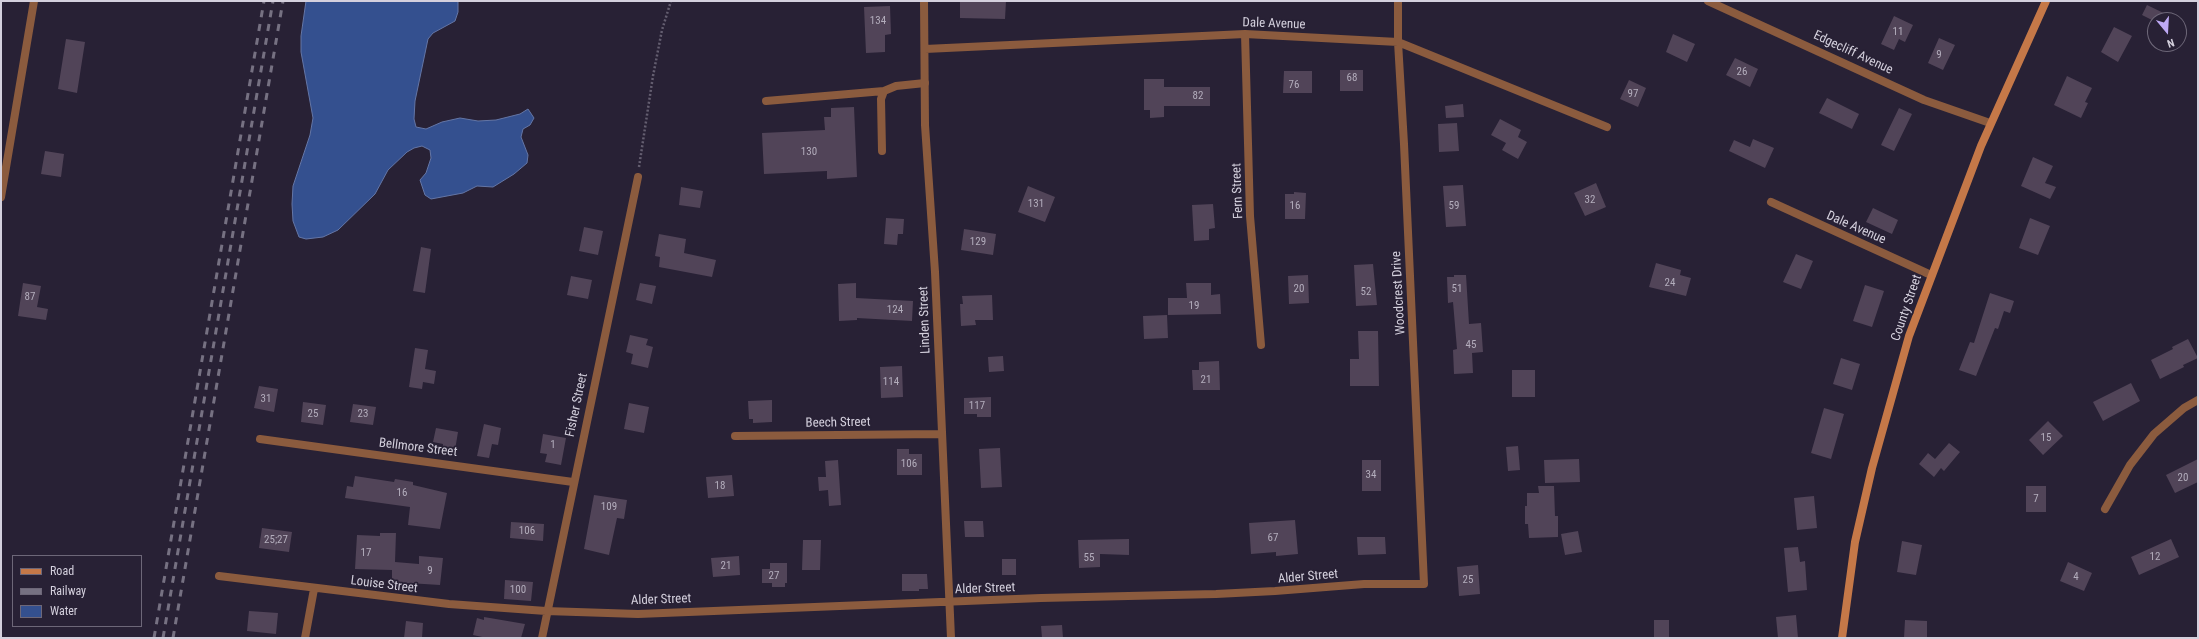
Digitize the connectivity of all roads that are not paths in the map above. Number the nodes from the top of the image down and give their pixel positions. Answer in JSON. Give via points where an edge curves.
{"nodes":[{"id":1,"x":34,"y":1,"type":"edge"},
{"id":2,"x":924,"y":1,"type":"edge"},
{"id":3,"x":1398,"y":1,"type":"edge"},
{"id":4,"x":1708,"y":1,"type":"edge"},
{"id":5,"x":2046,"y":1,"type":"edge"},
{"id":6,"x":1245,"y":34,"type":"junction"},
{"id":7,"x":1398,"y":42,"type":"junction"},
{"id":8,"x":925,"y":49,"type":"junction"},
{"id":9,"x":925,"y":83,"type":"junction"},
{"id":10,"x":884,"y":91,"type":"junction"},
{"id":11,"x":766,"y":101,"type":"dead end"},
{"id":12,"x":1990,"y":123,"type":"junction"},
{"id":13,"x":1607,"y":127,"type":"dead end"},
{"id":14,"x":882,"y":151,"type":"dead end"},
{"id":15,"x":638,"y":177,"type":"road end"},
{"id":16,"x":1,"y":197,"type":"edge"},
{"id":17,"x":1771,"y":202,"type":"dead end"},
{"id":18,"x":1931,"y":275,"type":"junction"},
{"id":19,"x":1261,"y":345,"type":"dead end"},
{"id":20,"x":2198,"y":400,"type":"edge"},
{"id":21,"x":941,"y":434,"type":"junction"},
{"id":22,"x":735,"y":436,"type":"dead end"},
{"id":23,"x":260,"y":439,"type":"dead end"},
{"id":24,"x":573,"y":482,"type":"junction"},
{"id":25,"x":2105,"y":509,"type":"dead end"},
{"id":26,"x":219,"y":576,"type":"dead end"},
{"id":27,"x":1424,"y":584,"type":"joint"},
{"id":28,"x":314,"y":589,"type":"junction"},
{"id":29,"x":950,"y":602,"type":"junction"},
{"id":30,"x":546,"y":611,"type":"junction"},
{"id":31,"x":305,"y":638,"type":"edge"},
{"id":32,"x":542,"y":638,"type":"edge"},
{"id":33,"x":951,"y":638,"type":"edge"},
{"id":34,"x":1842,"y":638,"type":"edge"}],
"edges":[{"from":1,"to":16,"type":"street"},
{"from":2,"to":8,"type":"street","name":"Linden Street"},
{"from":3,"to":7,"type":"street","name":"Woodcrest Drive"},
{"from":4,"to":12,"type":"street","name":"Edgecliff Avenue","via":[[1924,100]]},
{"from":5,"to":12,"type":"main road","name":"County Street"},
{"from":6,"to":7,"type":"street","name":"Dale Avenue"},
{"from":6,"to":8,"type":"street","name":"Dale Avenue"},
{"from":6,"to":19,"type":"street","name":"Fern Street","via":[[1250,216]]},
{"from":7,"to":13,"type":"street","name":"Dale Avenue"},
{"from":7,"to":27,"type":"street","name":"Woodcrest Drive"},
{"from":8,"to":9,"type":"street","name":"Linden Street"},
{"from":9,"to":10,"type":"street","via":[[896,86]]},
{"from":9,"to":21,"type":"street","name":"Linden Street"},
{"from":10,"to":11,"type":"street"},
{"from":10,"to":14,"type":"street","via":[[881,99]]},
{"from":12,"to":18,"type":"main road","name":"County Street"},
{"from":15,"to":24,"type":"street","name":"Fisher Street"},
{"from":17,"to":18,"type":"street","name":"Dale Avenue"},
{"from":18,"to":34,"type":"main road","name":"County Street","via":[[1909,336],[1872,468],[1855,542]]},
{"from":20,"to":25,"type":"street","via":[[2184,408],[2154,434],[2130,465]]},
{"from":21,"to":22,"type":"street","name":"Beech Street"},
{"from":21,"to":29,"type":"street","name":"Linden Street"},
{"from":23,"to":24,"type":"street","name":"Bellmore Street"},
{"from":24,"to":30,"type":"street","name":"Fisher Street"},
{"from":26,"to":28,"type":"street","name":"Louise Street"},
{"from":27,"to":29,"type":"street","name":"Alder Street","via":[[1364,584],[1246,593]]},
{"from":28,"to":30,"type":"street","name":"Louise Street","via":[[449,604]]},
{"from":28,"to":31,"type":"street"},
{"from":29,"to":30,"type":"street","name":"Alder Street","via":[[638,614]]},
{"from":29,"to":33,"type":"street","name":"Linden Street"},
{"from":30,"to":32,"type":"street","name":"Fisher Street"}]}
